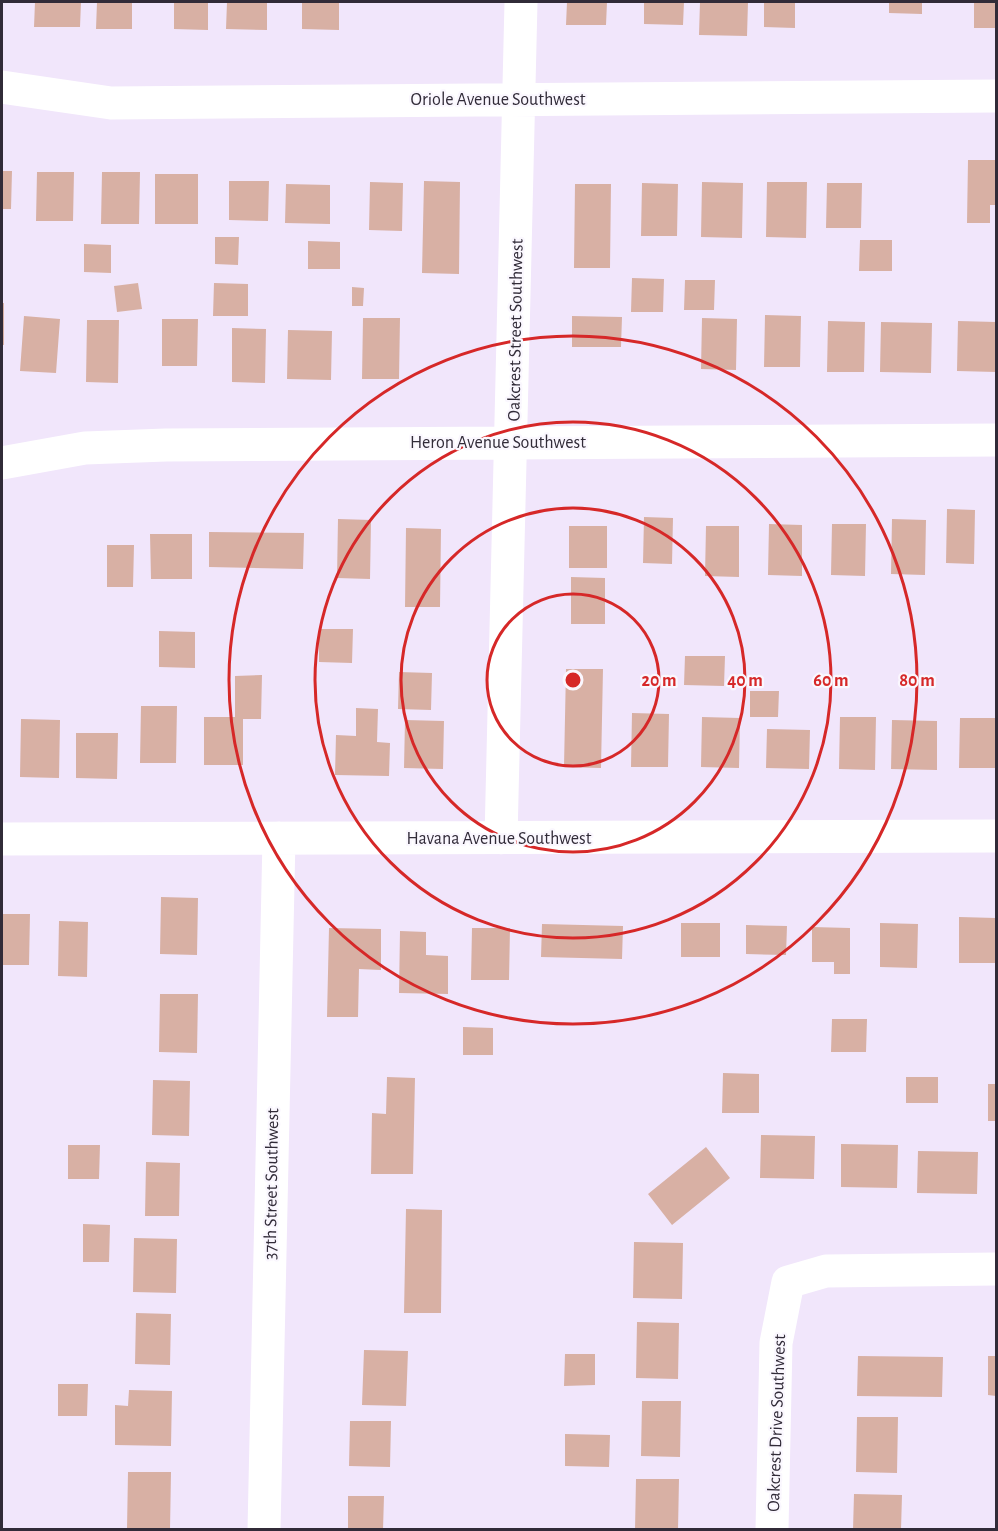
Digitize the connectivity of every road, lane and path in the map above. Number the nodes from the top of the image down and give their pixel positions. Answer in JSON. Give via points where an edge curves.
{"nodes":[{"id":1,"x":521,"y":2,"type":"edge"},
{"id":2,"x":2,"y":87,"type":"edge"},
{"id":3,"x":996,"y":96,"type":"edge"},
{"id":4,"x":520,"y":99,"type":"junction"},
{"id":5,"x":996,"y":440,"type":"edge"},
{"id":6,"x":512,"y":442,"type":"junction"},
{"id":7,"x":2,"y":463,"type":"edge"},
{"id":8,"x":996,"y":836,"type":"edge"},
{"id":9,"x":279,"y":838,"type":"junction"},
{"id":10,"x":501,"y":838,"type":"junction"},
{"id":11,"x":2,"y":839,"type":"edge"},
{"id":12,"x":996,"y":1269,"type":"edge"},
{"id":13,"x":264,"y":1530,"type":"edge"},
{"id":14,"x":772,"y":1530,"type":"edge"}],
"edges":[{"from":1,"to":4,"type":"street","name":"Oakcrest Street Southwest"},
{"from":2,"to":4,"type":"street","name":"Oriole Avenue Southwest","via":[[111,103]]},
{"from":3,"to":4,"type":"street","name":"Oriole Avenue Southwest"},
{"from":4,"to":6,"type":"street","name":"Oakcrest Street Southwest"},
{"from":5,"to":6,"type":"street","name":"Heron Avenue Southwest"},
{"from":6,"to":7,"type":"street","name":"Heron Avenue Southwest","via":[[85,448]]},
{"from":6,"to":10,"type":"street","name":"Oakcrest Street Southwest"},
{"from":8,"to":10,"type":"street","name":"Havana Avenue Southwest"},
{"from":9,"to":10,"type":"street","name":"Havana Avenue Southwest"},
{"from":9,"to":11,"type":"street","name":"Havana Avenue Southwest"},
{"from":9,"to":13,"type":"street","name":"37th Street Southwest"},
{"from":12,"to":14,"type":"street","name":"Oakcrest Drive Southwest","via":[[826,1271],[788,1282],[776,1343]]}]}
